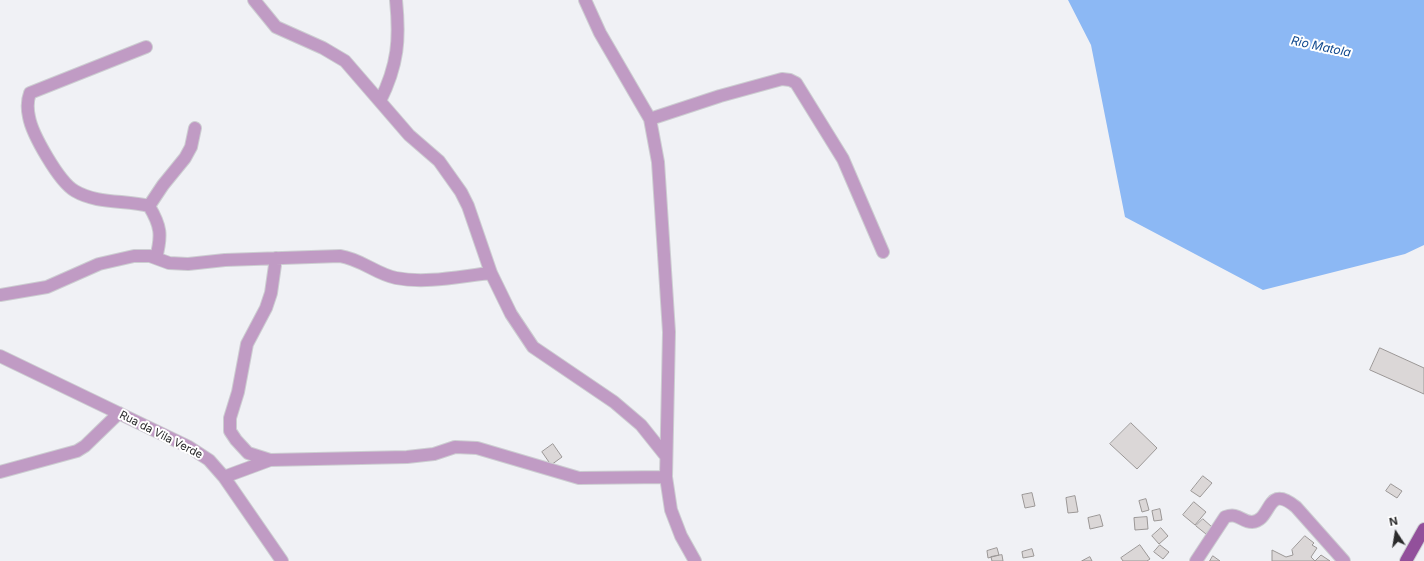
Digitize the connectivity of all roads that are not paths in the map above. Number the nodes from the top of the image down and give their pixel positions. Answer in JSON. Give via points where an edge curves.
{"nodes":[{"id":1,"x":254,"y":0,"type":"edge"},
{"id":2,"x":396,"y":0,"type":"edge"},
{"id":3,"x":585,"y":0,"type":"edge"},
{"id":4,"x":146,"y":47,"type":"dead end"},
{"id":5,"x":380,"y":101,"type":"junction"},
{"id":6,"x":650,"y":119,"type":"junction"},
{"id":7,"x":195,"y":128,"type":"dead end"},
{"id":8,"x":149,"y":206,"type":"junction"},
{"id":9,"x":883,"y":252,"type":"dead end"},
{"id":10,"x":156,"y":258,"type":"junction"},
{"id":11,"x":276,"y":258,"type":"junction"},
{"id":12,"x":491,"y":273,"type":"junction"},
{"id":13,"x":0,"y":295,"type":"edge"},
{"id":14,"x":0,"y":356,"type":"edge"},
{"id":15,"x":119,"y":413,"type":"junction"},
{"id":16,"x":665,"y":455,"type":"junction"},
{"id":17,"x":270,"y":460,"type":"junction"},
{"id":18,"x":0,"y":472,"type":"edge"},
{"id":19,"x":224,"y":477,"type":"junction"},
{"id":20,"x":666,"y":477,"type":"junction"},
{"id":21,"x":1424,"y":529,"type":"edge"},
{"id":22,"x":282,"y":561,"type":"edge"},
{"id":23,"x":695,"y":561,"type":"edge"},
{"id":24,"x":1196,"y":561,"type":"edge"},
{"id":25,"x":1344,"y":561,"type":"edge"},
{"id":26,"x":1406,"y":561,"type":"edge"}],
"edges":[{"from":1,"to":5,"type":"street","via":[[276,27],[345,61]]},
{"from":2,"to":5,"type":"street","via":[[397,51],[391,79]]},
{"from":3,"to":6,"type":"street","via":[[600,33]]},
{"from":4,"to":8,"type":"street","via":[[30,93],[27,104],[34,133],[50,163],[74,191],[102,200]]},
{"from":5,"to":12,"type":"street","via":[[409,135],[439,161],[461,192]]},
{"from":6,"to":9,"type":"street","via":[[782,79],[796,83],[843,159]]},
{"from":6,"to":16,"type":"street","via":[[658,162],[669,332]]},
{"from":7,"to":8,"type":"street","via":[[186,158],[163,184]]},
{"from":8,"to":10,"type":"street","via":[[160,231]]},
{"from":10,"to":11,"type":"street","via":[[169,263],[188,264]]},
{"from":10,"to":13,"type":"street","via":[[134,256],[99,264],[47,287]]},
{"from":11,"to":12,"type":"street","via":[[354,258],[379,273],[397,278],[424,280]]},
{"from":11,"to":17,"type":"street","via":[[271,293],[247,344],[230,418],[230,431],[248,453]]},
{"from":12,"to":16,"type":"street","via":[[511,314],[533,347],[614,402],[641,425]]},
{"from":14,"to":15,"type":"street","name":"Rua da Vila Verde"},
{"from":15,"to":18,"type":"street","via":[[77,451]]},
{"from":15,"to":19,"type":"street","name":"Rua da Vila Verde","via":[[189,447],[209,460]]},
{"from":16,"to":20,"type":"street"},
{"from":17,"to":19,"type":"street"},
{"from":17,"to":20,"type":"street","via":[[407,457],[434,454],[456,447],[477,448],[580,478]]},
{"from":19,"to":22,"type":"street","name":"Rua da Vila Verde"},
{"from":20,"to":23,"type":"street","via":[[671,510],[681,536]]},
{"from":21,"to":26,"type":"main road"},
{"from":24,"to":25,"type":"street","via":[[1225,517],[1238,516],[1250,522],[1256,521],[1274,500],[1281,498],[1287,499],[1296,507]]}]}
